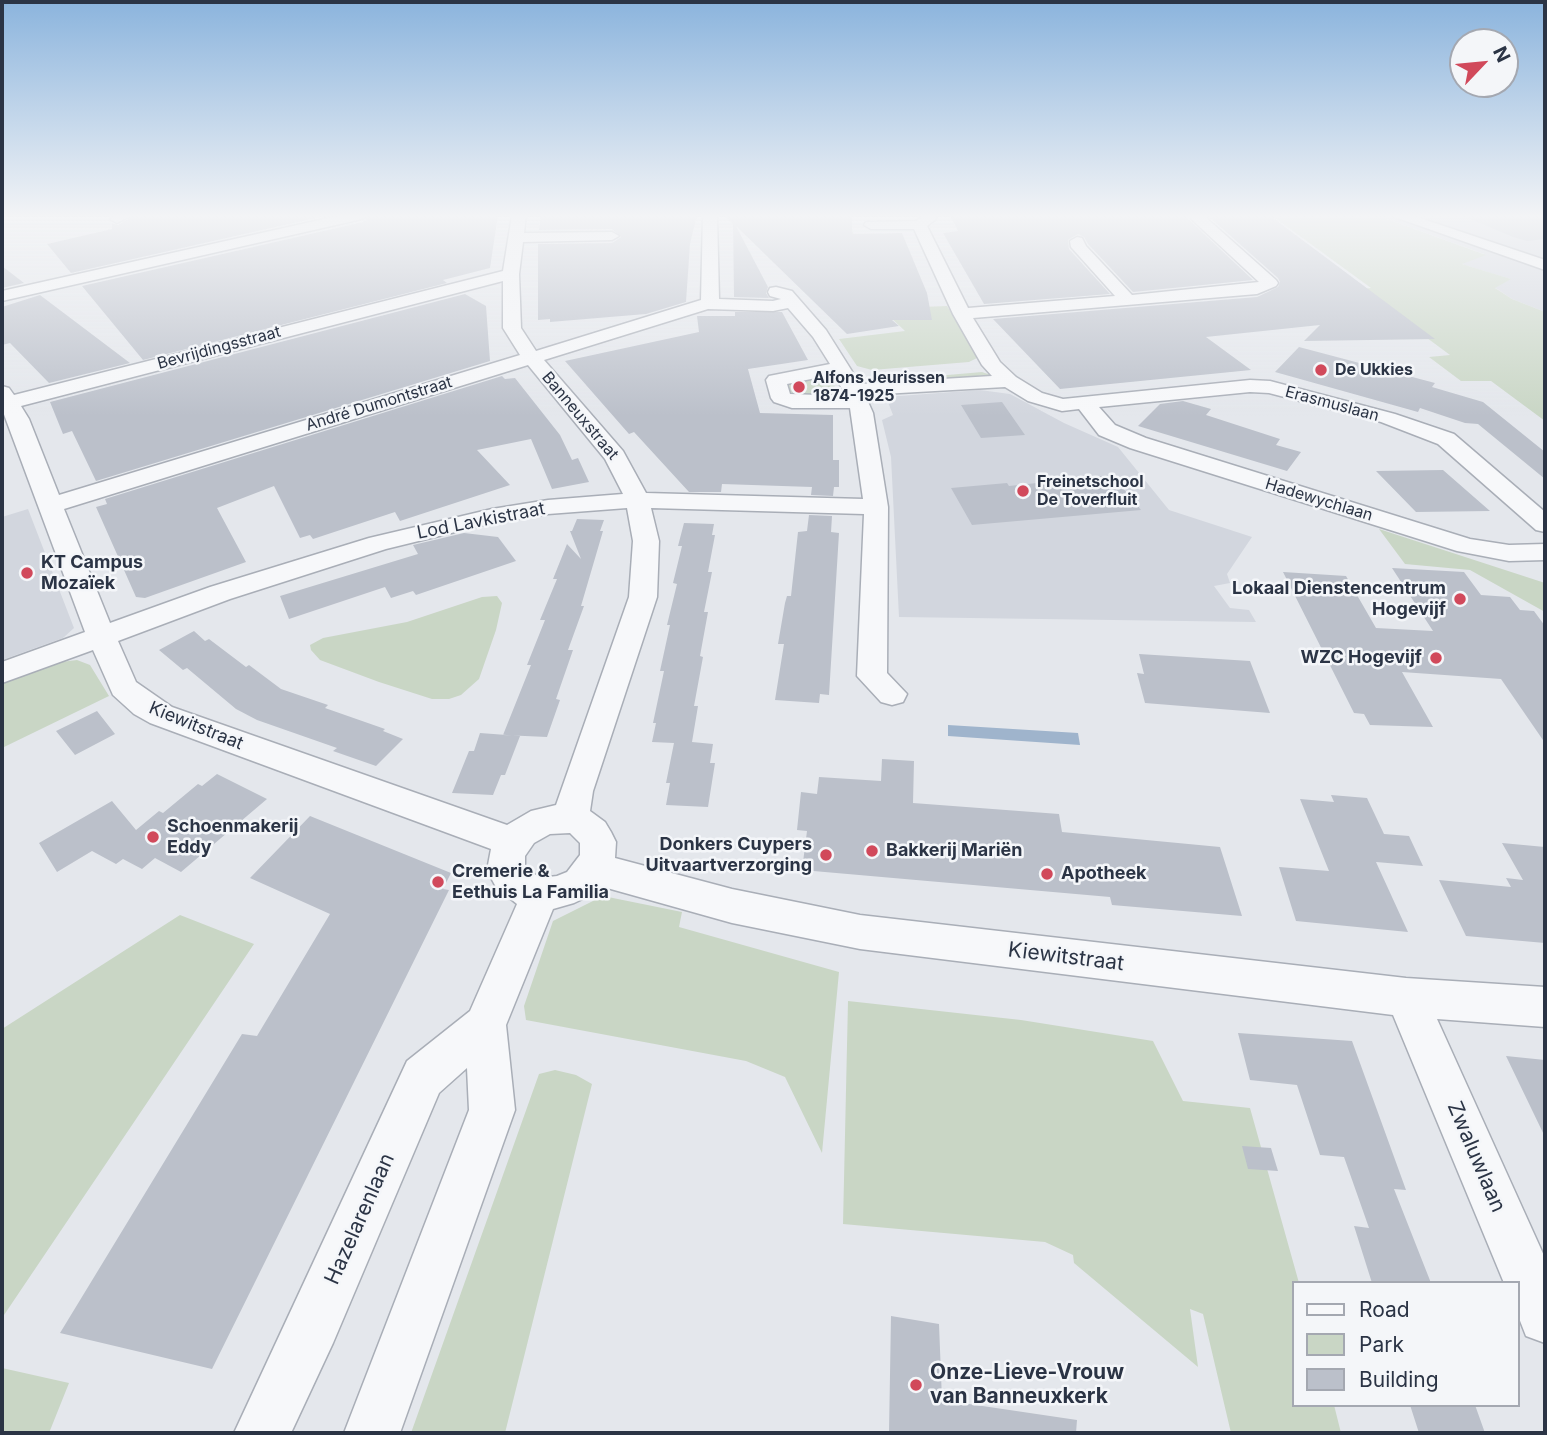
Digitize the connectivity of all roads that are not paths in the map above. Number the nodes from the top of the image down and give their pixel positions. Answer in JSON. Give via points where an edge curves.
{"nodes":[{"id":1,"x":64,"y":282,"type":"edge"},
{"id":2,"x":479,"y":282,"type":"edge"},
{"id":3,"x":510,"y":282,"type":"edge"},
{"id":4,"x":709,"y":282,"type":"edge"},
{"id":5,"x":949,"y":282,"type":"edge"},
{"id":6,"x":1111,"y":282,"type":"edge"},
{"id":7,"x":1269,"y":282,"type":"edge"},
{"id":8,"x":2,"y":296,"type":"edge"},
{"id":9,"x":709,"y":298,"type":"junction"},
{"id":10,"x":1128,"y":300,"type":"junction"},
{"id":11,"x":962,"y":314,"type":"junction"},
{"id":12,"x":531,"y":357,"type":"junction"},
{"id":13,"x":992,"y":365,"type":"junction"},
{"id":14,"x":1009,"y":381,"type":"junction"},
{"id":15,"x":850,"y":384,"type":"junction"},
{"id":16,"x":1084,"y":403,"type":"junction"},
{"id":17,"x":7,"y":405,"type":"edge"},
{"id":18,"x":637,"y":500,"type":"junction"},
{"id":19,"x":52,"y":505,"type":"junction"},
{"id":20,"x":876,"y":507,"type":"junction"},
{"id":21,"x":1545,"y":525,"type":"edge"},
{"id":22,"x":1545,"y":552,"type":"edge"},
{"id":23,"x":101,"y":636,"type":"junction"},
{"id":24,"x":2,"y":673,"type":"edge"},
{"id":25,"x":892,"y":694,"type":"dead end"},
{"id":26,"x":570,"y":819,"type":"junction"},
{"id":27,"x":513,"y":842,"type":"junction"},
{"id":28,"x":593,"y":868,"type":"junction"},
{"id":29,"x":540,"y":894,"type":"junction"},
{"id":30,"x":1406,"y":997,"type":"junction"},
{"id":31,"x":1545,"y":1007,"type":"edge"},
{"id":32,"x":485,"y":1025,"type":"junction"},
{"id":33,"x":1545,"y":1317,"type":"edge"},
{"id":34,"x":262,"y":1433,"type":"edge"},
{"id":35,"x":372,"y":1433,"type":"edge"}],
"edges":[{"from":1,"to":8,"type":"street"},
{"from":2,"to":17,"type":"street","name":"Bevrijdingsstraat"},
{"from":3,"to":12,"type":"street","name":"Banneuxstraat","via":[[512,328]]},
{"from":4,"to":9,"type":"street"},
{"from":5,"to":11,"type":"street"},
{"from":6,"to":10,"type":"street"},
{"from":7,"to":10,"type":"street","via":[[1257,289]]},
{"from":9,"to":12,"type":"street","name":"André Dumontstraat"},
{"from":9,"to":15,"type":"street","name":"André Dumontstraat","via":[[774,306],[793,302],[820,334]]},
{"from":10,"to":11,"type":"street"},
{"from":11,"to":13,"type":"street"},
{"from":12,"to":18,"type":"street","name":"Banneuxstraat","via":[[614,456]]},
{"from":12,"to":19,"type":"street","name":"André Dumontstraat"},
{"from":13,"to":14,"type":"street"},
{"from":13,"to":15,"type":"street"},
{"from":14,"to":15,"type":"street"},
{"from":14,"to":16,"type":"street","name":"Erasmuslaan","via":[[1035,397],[1062,405]]},
{"from":15,"to":20,"type":"street","via":[[863,413]]},
{"from":16,"to":21,"type":"street","name":"Erasmuslaan","via":[[1250,386],[1270,387],[1388,418],[1446,439]]},
{"from":16,"to":22,"type":"street","name":"Hadewychlaan","via":[[1112,433],[1138,443],[1466,546],[1509,553]]},
{"from":17,"to":19,"type":"street","name":"Kiewitstraat"},
{"from":18,"to":20,"type":"street","name":"Lod Lavkistraat"},
{"from":18,"to":23,"type":"street","name":"Lod Lavkistraat","via":[[548,507],[430,529],[220,593]]},
{"from":18,"to":26,"type":"street","name":"Banneuxstraat","via":[[646,541],[643,597]]},
{"from":19,"to":23,"type":"street","name":"Kiewitstraat"},
{"from":20,"to":25,"type":"street","via":[[872,676]]},
{"from":23,"to":24,"type":"street","name":"Lod Lavkistraat"},
{"from":23,"to":27,"type":"street","name":"Kiewitstraat","via":[[124,688],[161,716]]},
{"from":26,"to":27,"type":"street","via":[[543,821]]},
{"from":26,"to":28,"type":"street","via":[[582,823],[598,842]]},
{"from":27,"to":29,"type":"street","via":[[506,865],[509,876],[526,891]]},
{"from":28,"to":29,"type":"street","via":[[571,888]]},
{"from":28,"to":30,"type":"street","name":"Kiewitstraat","via":[[732,906],[860,932]]},
{"from":29,"to":32,"type":"street","name":"Hazelarenlaan"},
{"from":30,"to":31,"type":"street","name":"Kiewitstraat"},
{"from":30,"to":33,"type":"street","name":"Zwaluwlaan"},
{"from":32,"to":34,"type":"street","name":"Hazelarenlaan","via":[[423,1077]]},
{"from":32,"to":35,"type":"street","name":"Hazelarenlaan","via":[[492,1110]]}]}
